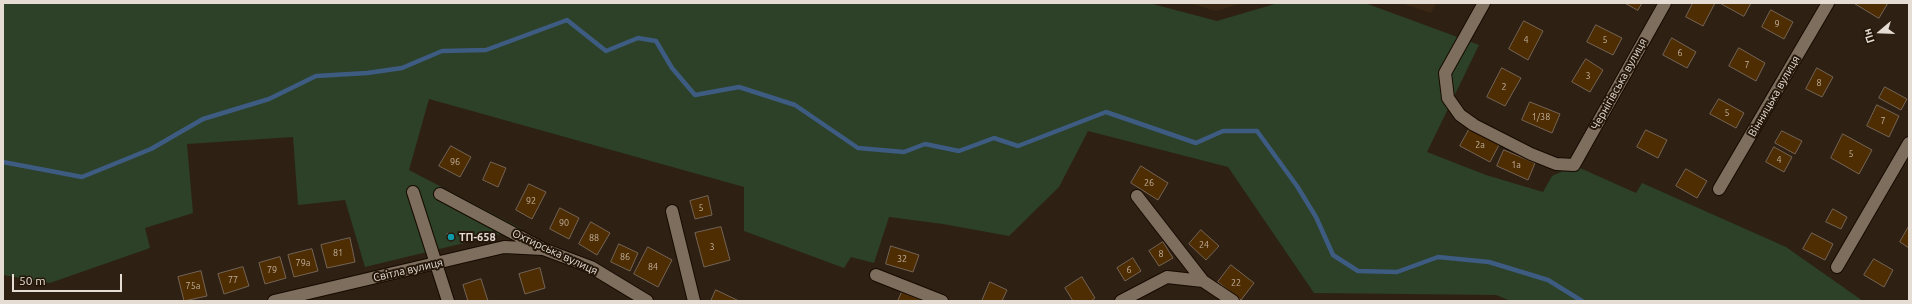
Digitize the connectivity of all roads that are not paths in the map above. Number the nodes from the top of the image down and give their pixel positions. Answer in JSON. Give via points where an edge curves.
{"nodes":[{"id":1,"x":1484,"y":3,"type":"edge"},
{"id":2,"x":1665,"y":3,"type":"edge"},
{"id":3,"x":1828,"y":3,"type":"edge"},
{"id":4,"x":1909,"y":142,"type":"edge"},
{"id":5,"x":1720,"y":188,"type":"dead end"},
{"id":6,"x":413,"y":192,"type":"dead end"},
{"id":7,"x":440,"y":194,"type":"dead end"},
{"id":8,"x":1137,"y":196,"type":"dead end"},
{"id":9,"x":672,"y":211,"type":"dead end"},
{"id":10,"x":543,"y":249,"type":"junction"},
{"id":11,"x":437,"y":263,"type":"junction"},
{"id":12,"x":1837,"y":267,"type":"dead end"},
{"id":13,"x":876,"y":275,"type":"dead end"},
{"id":14,"x":1203,"y":281,"type":"junction"},
{"id":15,"x":274,"y":301,"type":"edge"},
{"id":16,"x":448,"y":301,"type":"edge"},
{"id":17,"x":647,"y":301,"type":"edge"},
{"id":18,"x":694,"y":301,"type":"edge"},
{"id":19,"x":942,"y":301,"type":"edge"},
{"id":20,"x":1121,"y":301,"type":"edge"},
{"id":21,"x":1233,"y":301,"type":"edge"}],
"edges":[{"from":1,"to":2,"type":"street","name":"Чернігівська вулиця","via":[[1445,73],[1448,98],[1460,115],[1474,125],[1556,164],[1574,165]]},
{"from":3,"to":5,"type":"street","name":"Вінницька вулиця"},
{"from":4,"to":12,"type":"street"},
{"from":6,"to":11,"type":"street"},
{"from":7,"to":10,"type":"street","name":"Охтирська вулиця"},
{"from":8,"to":14,"type":"street"},
{"from":9,"to":18,"type":"street"},
{"from":10,"to":11,"type":"street","name":"Світла вулиця","via":[[504,247]]},
{"from":10,"to":17,"type":"street","name":"Охтирська вулиця","via":[[591,267]]},
{"from":11,"to":15,"type":"street","name":"Світла вулиця"},
{"from":11,"to":16,"type":"street"},
{"from":13,"to":19,"type":"street"},
{"from":14,"to":20,"type":"street","via":[[1167,277]]},
{"from":14,"to":21,"type":"street"}]}
